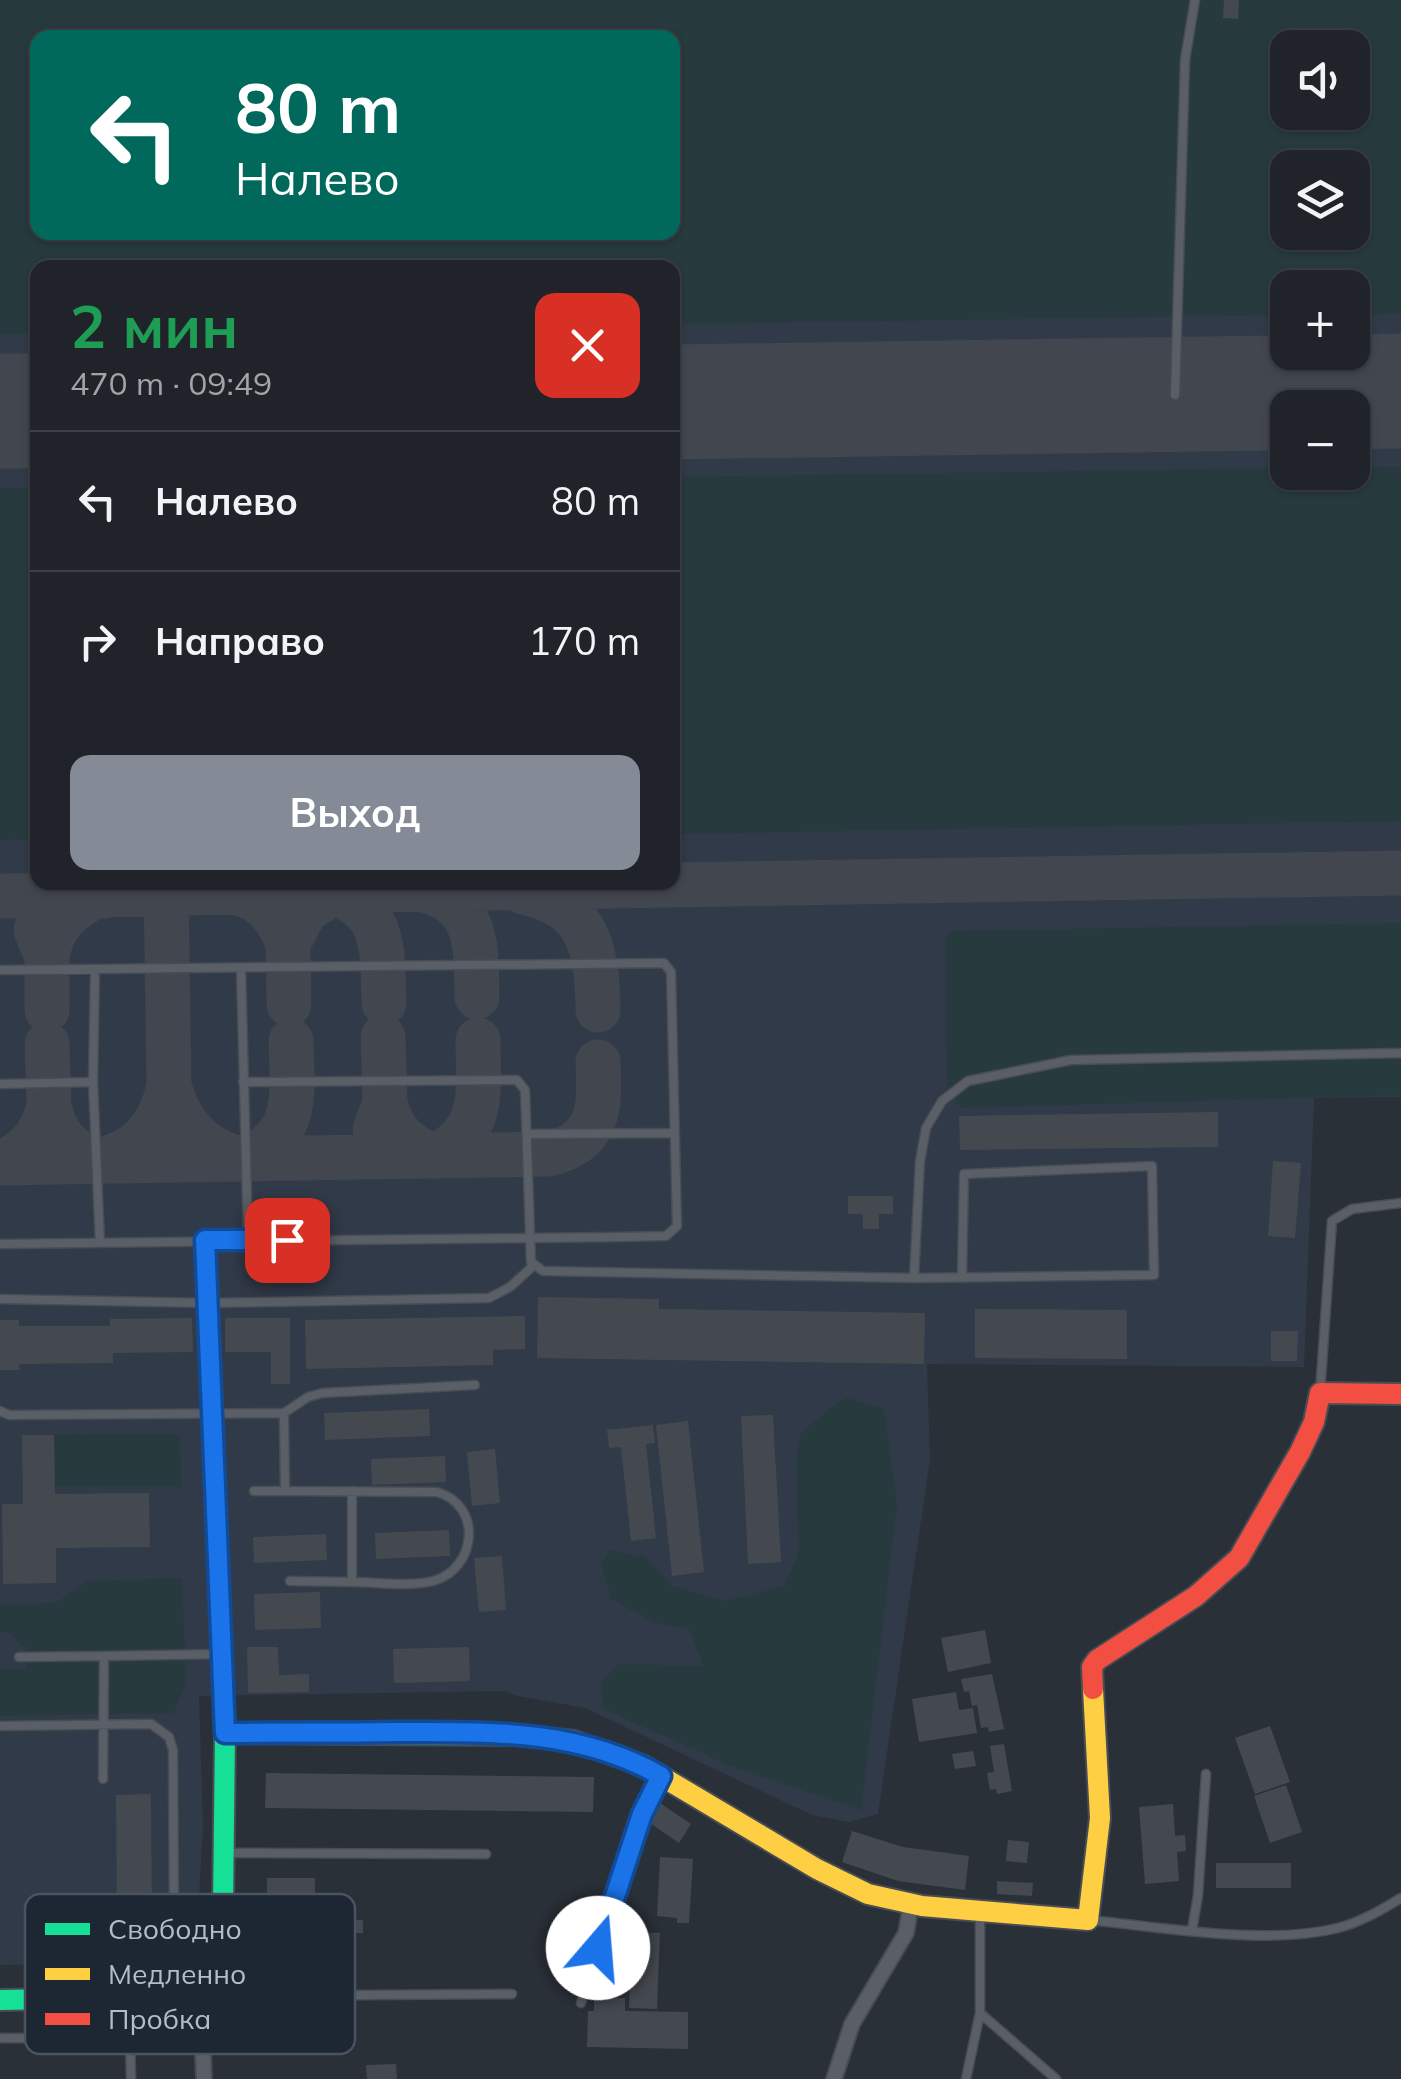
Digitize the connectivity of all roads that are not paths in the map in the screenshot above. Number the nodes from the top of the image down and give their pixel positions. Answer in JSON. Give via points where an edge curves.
{"nodes":[{"id":1,"x":1196,"y":0,"type":"edge"},
{"id":2,"x":1175,"y":394,"type":"dead end"},
{"id":3,"x":242,"y":968,"type":"junction"},
{"id":4,"x":95,"y":969,"type":"junction"},
{"id":5,"x":0,"y":970,"type":"edge"},
{"id":6,"x":1401,"y":1054,"type":"edge"},
{"id":7,"x":93,"y":1082,"type":"junction"},
{"id":8,"x":243,"y":1082,"type":"junction"},
{"id":9,"x":0,"y":1084,"type":"edge"},
{"id":10,"x":528,"y":1134,"type":"junction"},
{"id":11,"x":674,"y":1134,"type":"junction"},
{"id":12,"x":1401,"y":1203,"type":"edge"},
{"id":13,"x":529,"y":1238,"type":"junction"},
{"id":14,"x":248,"y":1239,"type":"junction"},
{"id":15,"x":205,"y":1240,"type":"junction"},
{"id":16,"x":100,"y":1243,"type":"junction"},
{"id":17,"x":0,"y":1244,"type":"edge"},
{"id":18,"x":533,"y":1266,"type":"junction"},
{"id":19,"x":962,"y":1277,"type":"junction"},
{"id":20,"x":914,"y":1278,"type":"junction"},
{"id":21,"x":0,"y":1299,"type":"edge"},
{"id":22,"x":208,"y":1303,"type":"junction"},
{"id":23,"x":476,"y":1385,"type":"dead end"},
{"id":24,"x":1320,"y":1393,"type":"junction"},
{"id":25,"x":1401,"y":1394,"type":"edge"},
{"id":26,"x":0,"y":1411,"type":"edge"},
{"id":27,"x":213,"y":1413,"type":"junction"},
{"id":28,"x":284,"y":1413,"type":"junction"},
{"id":29,"x":285,"y":1491,"type":"junction"},
{"id":30,"x":352,"y":1491,"type":"junction"},
{"id":31,"x":254,"y":1492,"type":"dead end"},
{"id":32,"x":290,"y":1581,"type":"dead end"},
{"id":33,"x":352,"y":1582,"type":"junction"},
{"id":34,"x":223,"y":1654,"type":"junction"},
{"id":35,"x":104,"y":1656,"type":"junction"},
{"id":36,"x":19,"y":1657,"type":"dead end"},
{"id":37,"x":102,"y":1724,"type":"junction"},
{"id":38,"x":0,"y":1726,"type":"edge"},
{"id":39,"x":225,"y":1733,"type":"junction"},
{"id":40,"x":1206,"y":1774,"type":"dead end"},
{"id":41,"x":661,"y":1776,"type":"junction"},
{"id":42,"x":102,"y":1779,"type":"dead end"},
{"id":43,"x":224,"y":1853,"type":"junction"},
{"id":44,"x":486,"y":1854,"type":"dead end"},
{"id":45,"x":174,"y":1894,"type":"edge"},
{"id":46,"x":221,"y":1894,"type":"edge"},
{"id":47,"x":1401,"y":1898,"type":"edge"},
{"id":48,"x":911,"y":1904,"type":"junction"},
{"id":49,"x":980,"y":1911,"type":"junction"},
{"id":50,"x":1088,"y":1920,"type":"junction"},
{"id":51,"x":1192,"y":1930,"type":"junction"},
{"id":52,"x":512,"y":1994,"type":"dead end"},
{"id":53,"x":355,"y":1995,"type":"edge"},
{"id":54,"x":0,"y":2000,"type":"edge"},
{"id":55,"x":25,"y":2000,"type":"edge"},
{"id":56,"x":581,"y":2004,"type":"dead end"},
{"id":57,"x":980,"y":2013,"type":"junction"},
{"id":58,"x":0,"y":2038,"type":"edge"},
{"id":59,"x":25,"y":2038,"type":"edge"},
{"id":60,"x":130,"y":2054,"type":"edge"},
{"id":61,"x":206,"y":2054,"type":"edge"},
{"id":62,"x":131,"y":2079,"type":"edge"},
{"id":63,"x":204,"y":2079,"type":"edge"},
{"id":64,"x":834,"y":2079,"type":"edge"},
{"id":65,"x":966,"y":2079,"type":"edge"},
{"id":66,"x":1056,"y":2079,"type":"edge"}],
"edges":[{"from":1,"to":2,"type":"lane","via":[[1186,60]]},
{"from":3,"to":4,"type":"lane"},
{"from":3,"to":8,"type":"lane"},
{"from":3,"to":11,"type":"lane","via":[[664,963],[671,972]]},
{"from":4,"to":5,"type":"lane"},
{"from":4,"to":7,"type":"lane"},
{"from":6,"to":20,"type":"lane","via":[[1070,1060],[968,1081],[942,1101],[926,1128]]},
{"from":7,"to":9,"type":"lane"},
{"from":7,"to":16,"type":"lane"},
{"from":8,"to":10,"type":"lane","via":[[512,1078],[526,1090]]},
{"from":8,"to":14,"type":"lane"},
{"from":10,"to":11,"type":"lane"},
{"from":10,"to":13,"type":"lane"},
{"from":11,"to":13,"type":"lane","via":[[672,1234]]},
{"from":12,"to":24,"type":"lane","via":[[1352,1209],[1332,1221]]},
{"from":13,"to":14,"type":"lane"},
{"from":13,"to":18,"type":"lane"},
{"from":14,"to":15,"type":"lane"},
{"from":15,"to":16,"type":"lane"},
{"from":15,"to":22,"type":"lane"},
{"from":16,"to":17,"type":"lane"},
{"from":18,"to":20,"type":"lane","via":[[543,1272]]},
{"from":18,"to":22,"type":"lane","via":[[488,1298]]},
{"from":19,"to":19,"type":"lane","via":[[1154,1275],[1152,1166],[964,1174]]},
{"from":19,"to":20,"type":"lane"},
{"from":21,"to":22,"type":"lane"},
{"from":22,"to":27,"type":"lane"},
{"from":23,"to":28,"type":"lane","via":[[322,1393]]},
{"from":24,"to":25,"type":"street"},
{"from":24,"to":50,"type":"street","via":[[1300,1452],[1240,1558],[1092,1667],[1100,1838]]},
{"from":26,"to":27,"type":"lane"},
{"from":27,"to":28,"type":"lane"},
{"from":27,"to":34,"type":"lane"},
{"from":28,"to":29,"type":"lane"},
{"from":29,"to":30,"type":"lane"},
{"from":29,"to":31,"type":"lane"},
{"from":30,"to":33,"type":"lane"},
{"from":30,"to":33,"type":"lane","via":[[451,1496],[470,1522],[470,1540],[456,1564],[431,1582]]},
{"from":32,"to":33,"type":"lane"},
{"from":34,"to":35,"type":"lane"},
{"from":34,"to":39,"type":"lane"},
{"from":35,"to":36,"type":"lane"},
{"from":35,"to":37,"type":"lane"},
{"from":37,"to":38,"type":"lane"},
{"from":37,"to":42,"type":"lane"},
{"from":37,"to":45,"type":"lane","via":[[151,1724],[169,1737]]},
{"from":39,"to":41,"type":"street","via":[[540,1735],[609,1752]]},
{"from":39,"to":43,"type":"street"},
{"from":40,"to":51,"type":"lane"},
{"from":41,"to":48,"type":"street","via":[[843,1882]]},
{"from":41,"to":56,"type":"lane","via":[[642,1814]]},
{"from":43,"to":44,"type":"lane"},
{"from":43,"to":46,"type":"street"},
{"from":47,"to":51,"type":"lane","via":[[1360,1921],[1316,1932]]},
{"from":48,"to":49,"type":"street"},
{"from":48,"to":64,"type":"street","via":[[906,1933],[852,2024]]},
{"from":49,"to":50,"type":"street"},
{"from":49,"to":57,"type":"lane"},
{"from":50,"to":51,"type":"lane"},
{"from":52,"to":53,"type":"lane"},
{"from":54,"to":55,"type":"street"},
{"from":57,"to":65,"type":"lane"},
{"from":57,"to":66,"type":"lane"},
{"from":58,"to":59,"type":"lane"},
{"from":60,"to":62,"type":"lane"},
{"from":61,"to":63,"type":"street"}]}
